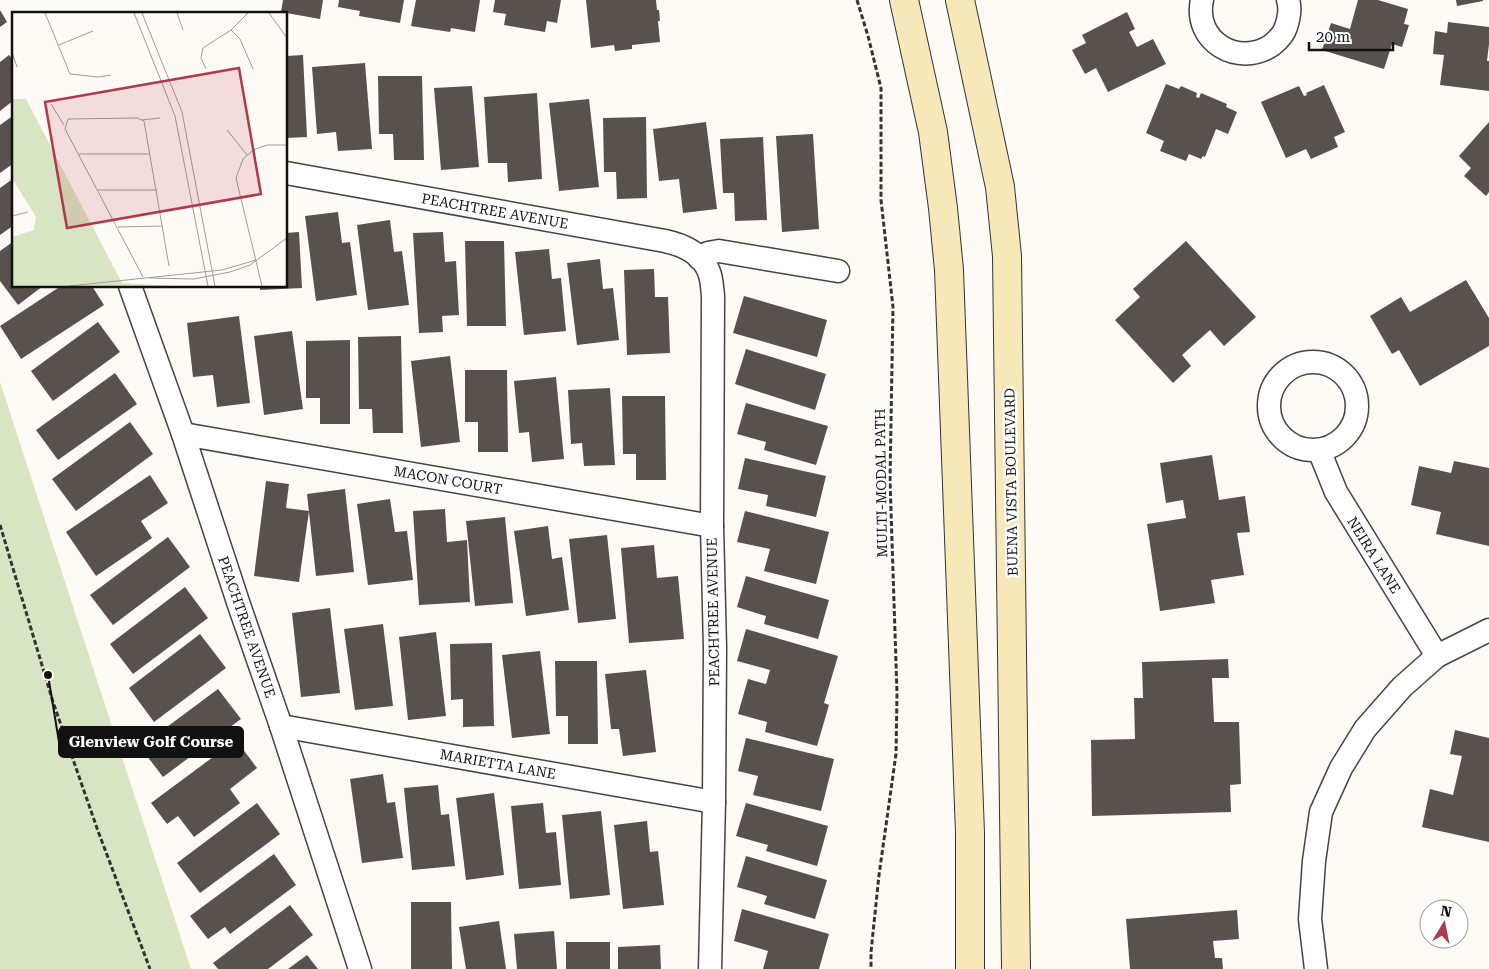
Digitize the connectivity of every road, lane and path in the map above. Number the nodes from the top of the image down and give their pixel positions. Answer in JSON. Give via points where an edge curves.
{"nodes":[{"id":1,"x":857,"y":0,"type":"edge"},
{"id":2,"x":904,"y":0,"type":"edge"},
{"id":3,"x":960,"y":0,"type":"edge"},
{"id":4,"x":1202,"y":0,"type":"edge"},
{"id":5,"x":1288,"y":0,"type":"edge"},
{"id":6,"x":288,"y":173,"type":"edge"},
{"id":7,"x":699,"y":258,"type":"junction"},
{"id":8,"x":838,"y":271,"type":"dead end"},
{"id":9,"x":131,"y":288,"type":"edge"},
{"id":10,"x":183,"y":434,"type":"junction"},
{"id":11,"x":1319,"y":450,"type":"dead end"},
{"id":12,"x":0,"y":525,"type":"edge"},
{"id":13,"x":712,"y":526,"type":"junction"},
{"id":14,"x":1489,"y":630,"type":"edge"},
{"id":15,"x":1437,"y":656,"type":"junction"},
{"id":16,"x":281,"y":726,"type":"junction"},
{"id":17,"x":714,"y":802,"type":"junction"},
{"id":18,"x":150,"y":969,"type":"edge"},
{"id":19,"x":360,"y":969,"type":"edge"},
{"id":20,"x":710,"y":969,"type":"edge"},
{"id":21,"x":871,"y":969,"type":"edge"},
{"id":22,"x":970,"y":969,"type":"edge"},
{"id":23,"x":1016,"y":969,"type":"edge"},
{"id":24,"x":1316,"y":969,"type":"edge"}],
"edges":[{"from":1,"to":21,"type":"path","name":"MULTI-MODAL PATH","via":[[881,88],[881,200],[893,307],[890,480],[896,754],[879,876]]},
{"from":2,"to":22,"type":"main road","via":[[933,132],[949,270],[970,833]]},
{"from":3,"to":23,"type":"main road","name":"BUENA VISTA BOULEVARD","via":[[1000,187],[1007,256]]},
{"from":4,"to":5,"type":"street","via":[[1202,24],[1210,37],[1221,48],[1236,54],[1251,54],[1265,50],[1284,31],[1289,18]]},
{"from":6,"to":7,"type":"street","name":"PEACHTREE AVENUE","via":[[665,241],[679,244]]},
{"from":7,"to":8,"type":"street","via":[[719,251]]},
{"from":7,"to":13,"type":"street","name":"PEACHTREE AVENUE","via":[[709,272],[713,296]]},
{"from":9,"to":10,"type":"street","name":"PEACHTREE AVENUE"},
{"from":10,"to":13,"type":"street","name":"MACON COURT"},
{"from":10,"to":16,"type":"street","name":"PEACHTREE AVENUE"},
{"from":11,"to":15,"type":"street","name":"NEIRA LANE","via":[[1336,492]]},
{"from":12,"to":18,"type":"path","via":[[57,714]]},
{"from":13,"to":17,"type":"street","name":"PEACHTREE AVENUE"},
{"from":14,"to":15,"type":"street"},
{"from":15,"to":24,"type":"street","via":[[1402,687],[1365,729],[1341,768],[1321,812],[1310,919]]},
{"from":16,"to":17,"type":"street","name":"MARIETTA LANE"},
{"from":16,"to":19,"type":"street","name":"PEACHTREE AVENUE"},
{"from":17,"to":20,"type":"street","name":"PEACHTREE AVENUE"}]}
